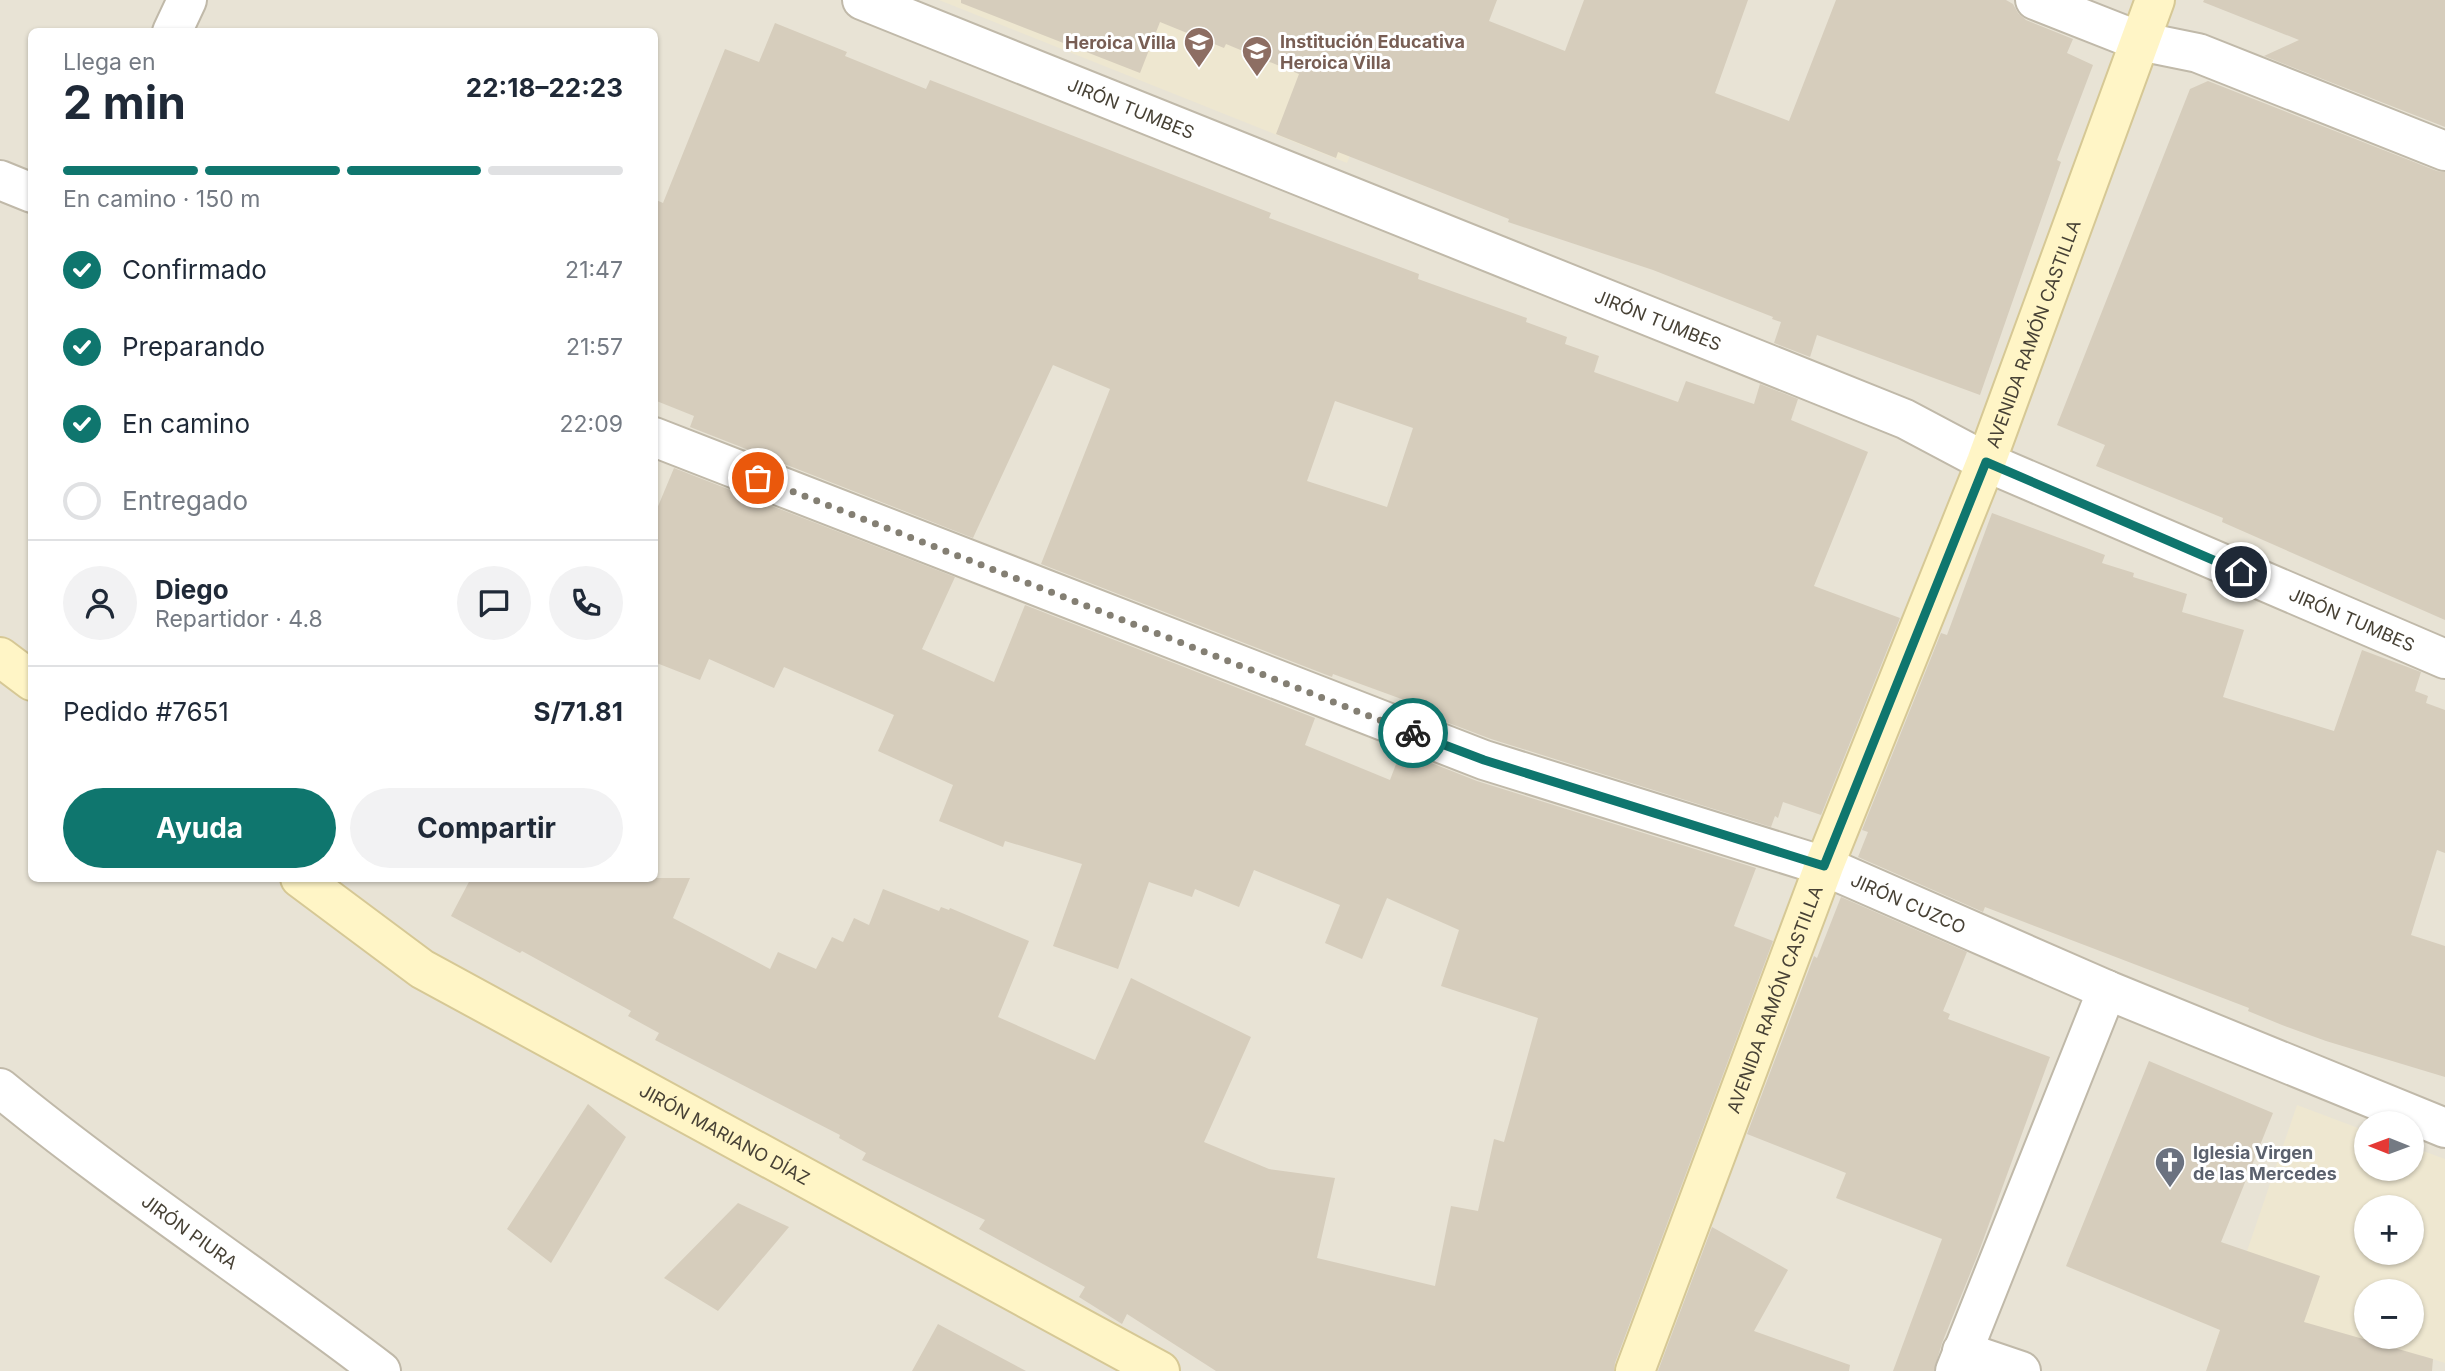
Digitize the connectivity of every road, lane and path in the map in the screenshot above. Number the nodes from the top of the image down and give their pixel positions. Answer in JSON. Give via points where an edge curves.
{"nodes":[{"id":1,"x":187,"y":0,"type":"edge"},
{"id":2,"x":862,"y":0,"type":"edge"},
{"id":3,"x":2035,"y":0,"type":"edge"},
{"id":4,"x":2155,"y":0,"type":"edge"},
{"id":5,"x":174,"y":28,"type":"edge"},
{"id":6,"x":2139,"y":41,"type":"junction"},
{"id":7,"x":2445,"y":150,"type":"edge"},
{"id":8,"x":0,"y":180,"type":"edge"},
{"id":9,"x":28,"y":191,"type":"edge"},
{"id":10,"x":658,"y":439,"type":"edge"},
{"id":11,"x":1986,"y":462,"type":"junction"},
{"id":12,"x":0,"y":657,"type":"edge"},
{"id":13,"x":2445,"y":659,"type":"edge"},
{"id":14,"x":28,"y":678,"type":"edge"},
{"id":15,"x":1824,"y":866,"type":"junction"},
{"id":16,"x":305,"y":882,"type":"edge"},
{"id":17,"x":2107,"y":990,"type":"junction"},
{"id":18,"x":0,"y":1088,"type":"edge"},
{"id":19,"x":2445,"y":1128,"type":"edge"},
{"id":20,"x":1958,"y":1361,"type":"edge"},
{"id":21,"x":381,"y":1371,"type":"edge"},
{"id":22,"x":1160,"y":1371,"type":"edge"},
{"id":23,"x":1635,"y":1371,"type":"edge"},
{"id":24,"x":2021,"y":1371,"type":"edge"}],
"edges":[{"from":1,"to":5,"type":"street"},
{"from":2,"to":11,"type":"street","name":"JIRÓN TUMBES","via":[[1905,419]]},
{"from":3,"to":6,"type":"street"},
{"from":4,"to":6,"type":"street","name":"AVENIDA RAMÓN CASTILLA"},
{"from":6,"to":7,"type":"street","via":[[2198,53]]},
{"from":6,"to":11,"type":"street","name":"AVENIDA RAMÓN CASTILLA"},
{"from":8,"to":9,"type":"street"},
{"from":10,"to":15,"type":"street","name":"JIRÓN CUZCO","via":[[1484,760]]},
{"from":11,"to":13,"type":"street","name":"JIRÓN TUMBES"},
{"from":11,"to":15,"type":"street","name":"AVENIDA RAMÓN CASTILLA"},
{"from":12,"to":14,"type":"street"},
{"from":15,"to":17,"type":"street","name":"JIRÓN CUZCO"},
{"from":15,"to":23,"type":"street","name":"AVENIDA RAMÓN CASTILLA"},
{"from":16,"to":22,"type":"street","name":"JIRÓN MARIANO DÍAZ","via":[[422,969]]},
{"from":17,"to":19,"type":"street","name":"JIRÓN CUZCO"},
{"from":17,"to":20,"type":"street"},
{"from":18,"to":21,"type":"street","name":"JIRÓN PIURA","via":[[60,1137]]},
{"from":20,"to":24,"type":"street"}]}
